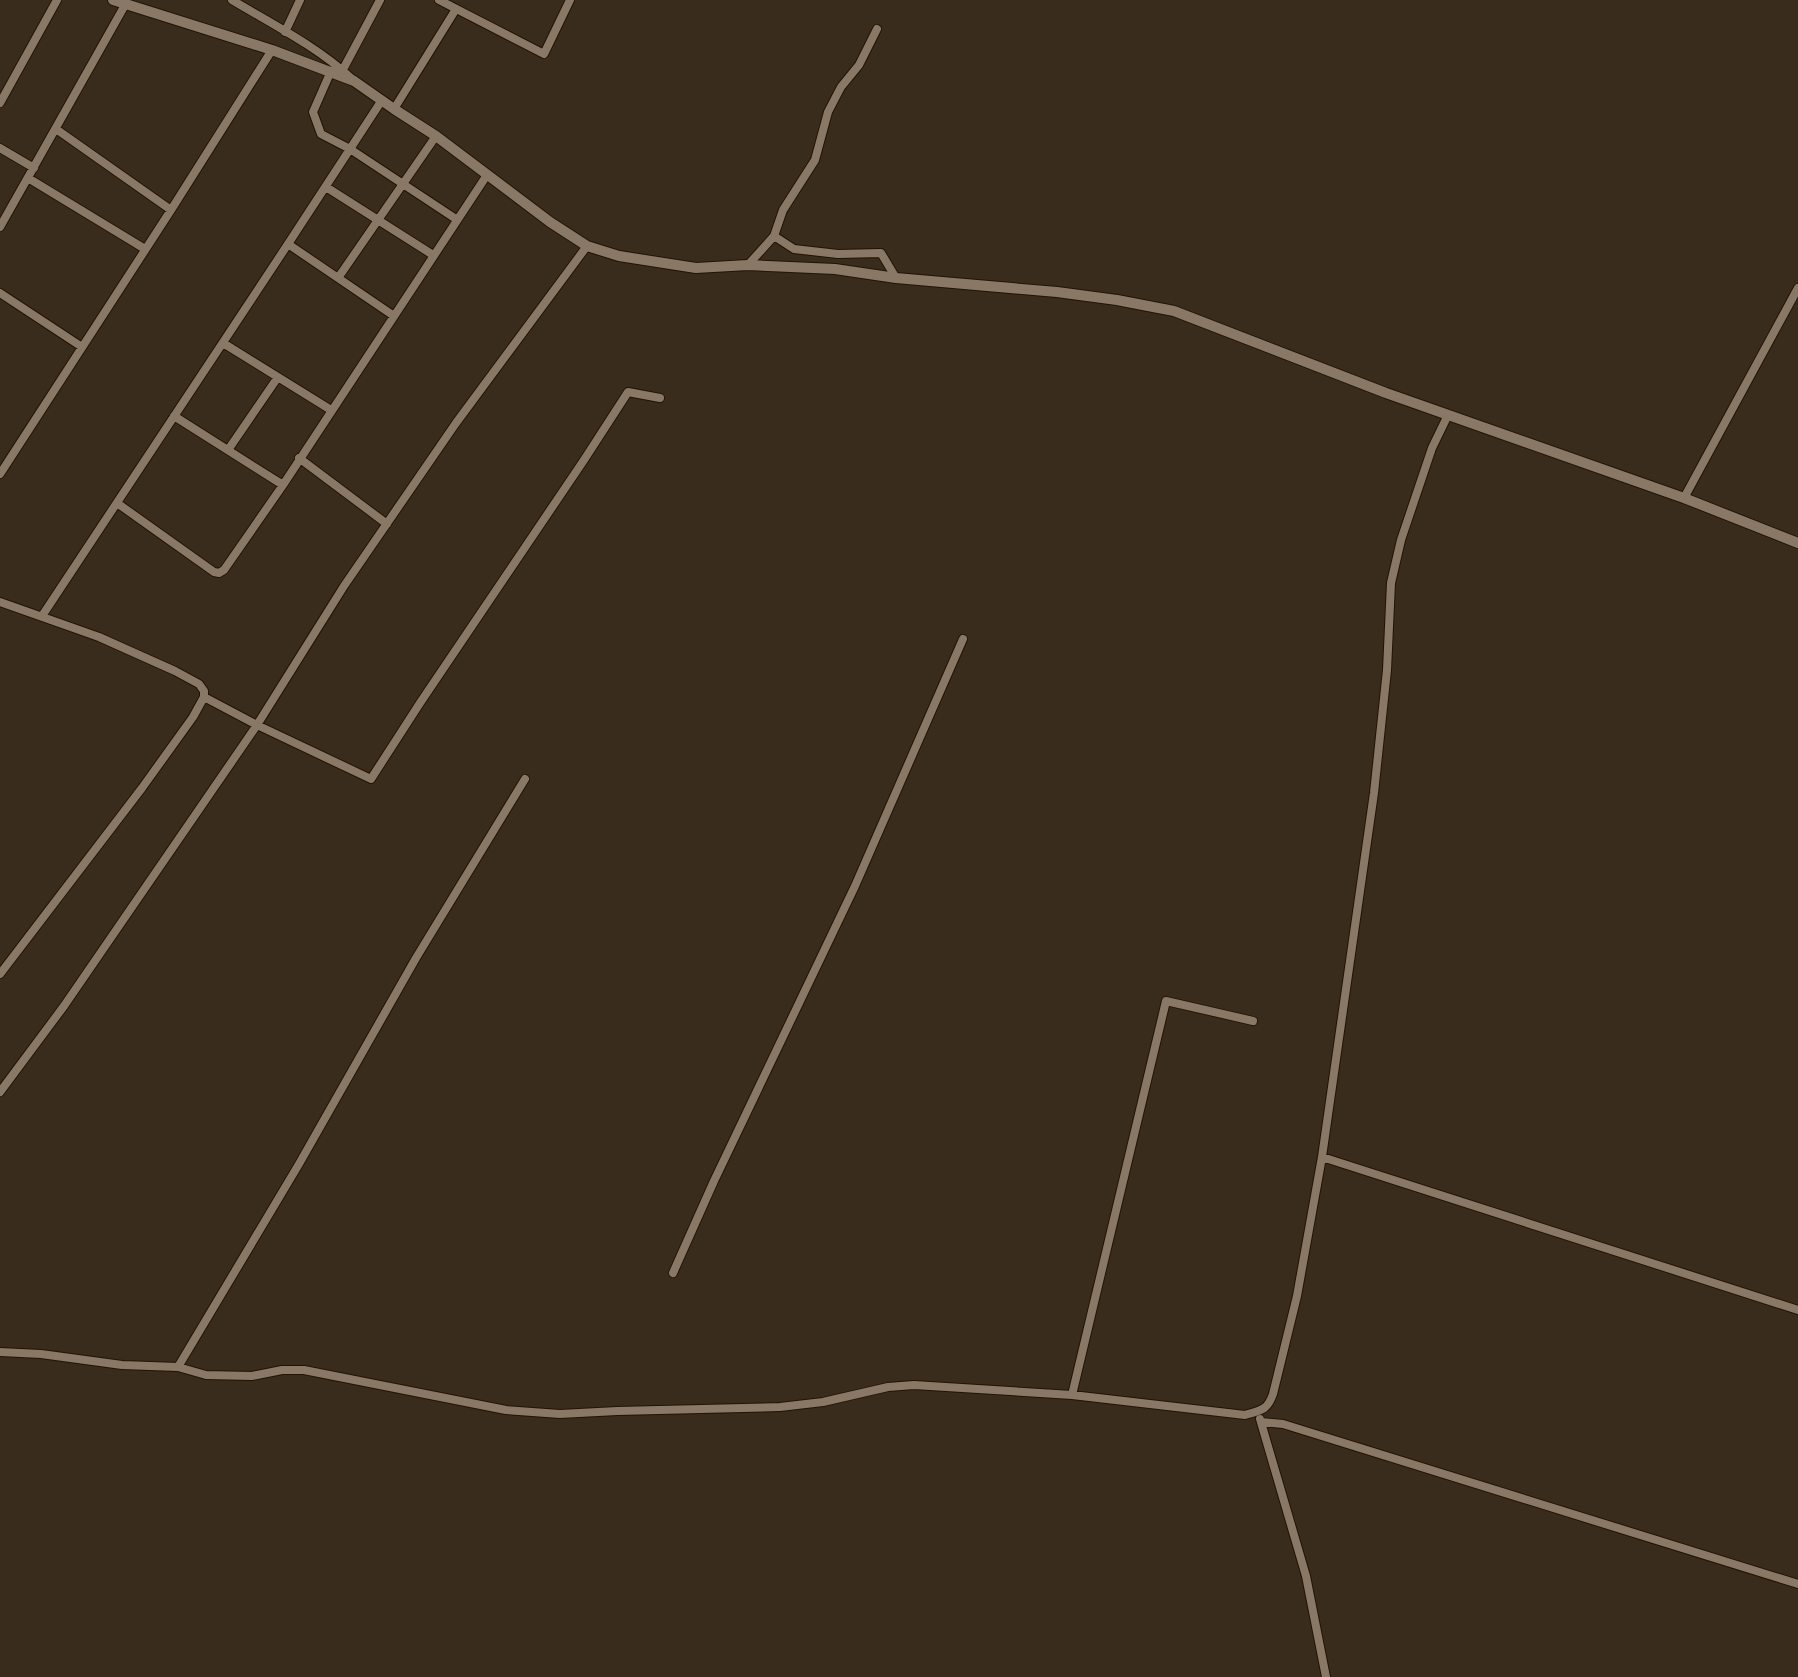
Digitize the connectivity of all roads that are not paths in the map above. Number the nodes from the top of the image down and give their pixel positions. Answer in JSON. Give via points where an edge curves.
{"nodes":[{"id":1,"x":57,"y":0,"type":"edge"},
{"id":2,"x":113,"y":0,"type":"edge"},
{"id":3,"x":232,"y":0,"type":"edge"},
{"id":4,"x":300,"y":0,"type":"edge"},
{"id":5,"x":380,"y":0,"type":"edge"},
{"id":6,"x":439,"y":0,"type":"edge"},
{"id":7,"x":570,"y":0,"type":"edge"},
{"id":8,"x":125,"y":5,"type":"junction"},
{"id":9,"x":455,"y":5,"type":"edge"},
{"id":10,"x":877,"y":29,"type":"dead end"},
{"id":11,"x":285,"y":32,"type":"junction"},
{"id":12,"x":272,"y":50,"type":"junction"},
{"id":13,"x":338,"y":72,"type":"junction"},
{"id":14,"x":382,"y":100,"type":"junction"},
{"id":15,"x":0,"y":103,"type":"edge"},
{"id":16,"x":394,"y":109,"type":"junction"},
{"id":17,"x":56,"y":129,"type":"junction"},
{"id":18,"x":436,"y":136,"type":"junction"},
{"id":19,"x":0,"y":148,"type":"edge"},
{"id":20,"x":350,"y":149,"type":"junction"},
{"id":21,"x":34,"y":168,"type":"junction"},
{"id":22,"x":487,"y":175,"type":"junction"},
{"id":23,"x":28,"y":178,"type":"junction"},
{"id":24,"x":403,"y":184,"type":"junction"},
{"id":25,"x":326,"y":187,"type":"junction"},
{"id":26,"x":172,"y":210,"type":"junction"},
{"id":27,"x":456,"y":219,"type":"junction"},
{"id":28,"x":378,"y":221,"type":"junction"},
{"id":29,"x":0,"y":227,"type":"edge"},
{"id":30,"x":774,"y":236,"type":"junction"},
{"id":31,"x":288,"y":244,"type":"junction"},
{"id":32,"x":587,"y":246,"type":"junction"},
{"id":33,"x":145,"y":249,"type":"junction"},
{"id":34,"x":433,"y":256,"type":"junction"},
{"id":35,"x":748,"y":265,"type":"junction"},
{"id":36,"x":338,"y":278,"type":"junction"},
{"id":37,"x":896,"y":278,"type":"junction"},
{"id":38,"x":1798,"y":288,"type":"edge"},
{"id":39,"x":0,"y":293,"type":"edge"},
{"id":40,"x":394,"y":316,"type":"junction"},
{"id":41,"x":223,"y":343,"type":"junction"},
{"id":42,"x":82,"y":347,"type":"junction"},
{"id":43,"x":278,"y":377,"type":"junction"},
{"id":44,"x":660,"y":398,"type":"dead end"},
{"id":45,"x":331,"y":410,"type":"junction"},
{"id":46,"x":1448,"y":415,"type":"junction"},
{"id":47,"x":174,"y":416,"type":"junction"},
{"id":48,"x":228,"y":450,"type":"junction"},
{"id":49,"x":299,"y":458,"type":"junction"},
{"id":50,"x":0,"y":474,"type":"edge"},
{"id":51,"x":283,"y":485,"type":"junction"},
{"id":52,"x":1684,"y":498,"type":"junction"},
{"id":53,"x":117,"y":503,"type":"junction"},
{"id":54,"x":387,"y":524,"type":"junction"},
{"id":55,"x":1798,"y":543,"type":"edge"},
{"id":56,"x":0,"y":602,"type":"edge"},
{"id":57,"x":42,"y":616,"type":"junction"},
{"id":58,"x":963,"y":639,"type":"dead end"},
{"id":59,"x":204,"y":697,"type":"junction"},
{"id":60,"x":257,"y":725,"type":"junction"},
{"id":61,"x":525,"y":779,"type":"dead end"},
{"id":62,"x":0,"y":974,"type":"edge"},
{"id":63,"x":1253,"y":1021,"type":"dead end"},
{"id":64,"x":0,"y":1092,"type":"edge"},
{"id":65,"x":1322,"y":1157,"type":"junction"},
{"id":66,"x":673,"y":1273,"type":"dead end"},
{"id":67,"x":1798,"y":1310,"type":"edge"},
{"id":68,"x":0,"y":1352,"type":"edge"},
{"id":69,"x":178,"y":1367,"type":"junction"},
{"id":70,"x":1072,"y":1395,"type":"junction"},
{"id":71,"x":1256,"y":1412,"type":"junction"},
{"id":72,"x":1261,"y":1422,"type":"junction"},
{"id":73,"x":1798,"y":1584,"type":"edge"},
{"id":74,"x":1326,"y":1677,"type":"edge"}],
"edges":[{"from":1,"to":15,"type":"street"},
{"from":2,"to":8,"type":"street"},
{"from":3,"to":11,"type":"street"},
{"from":4,"to":11,"type":"street"},
{"from":5,"to":13,"type":"street"},
{"from":6,"to":9,"type":"street"},
{"from":7,"to":9,"type":"street","via":[[544,54]]},
{"from":8,"to":12,"type":"street"},
{"from":8,"to":17,"type":"street"},
{"from":9,"to":16,"type":"street"},
{"from":10,"to":30,"type":"street","via":[[828,112],[816,160],[783,210]]},
{"from":11,"to":13,"type":"street"},
{"from":12,"to":13,"type":"street"},
{"from":12,"to":26,"type":"street"},
{"from":13,"to":14,"type":"street"},
{"from":13,"to":20,"type":"street","via":[[313,111],[321,134]]},
{"from":14,"to":16,"type":"street"},
{"from":14,"to":20,"type":"street"},
{"from":16,"to":18,"type":"street"},
{"from":17,"to":21,"type":"street"},
{"from":17,"to":26,"type":"street"},
{"from":18,"to":22,"type":"street"},
{"from":18,"to":24,"type":"street"},
{"from":19,"to":21,"type":"street"},
{"from":20,"to":24,"type":"street"},
{"from":20,"to":25,"type":"street"},
{"from":21,"to":23,"type":"street"},
{"from":22,"to":27,"type":"street"},
{"from":22,"to":32,"type":"street"},
{"from":23,"to":29,"type":"street"},
{"from":23,"to":33,"type":"street"},
{"from":24,"to":27,"type":"street"},
{"from":24,"to":28,"type":"street"},
{"from":25,"to":28,"type":"street"},
{"from":25,"to":31,"type":"street"},
{"from":26,"to":33,"type":"street"},
{"from":27,"to":34,"type":"street"},
{"from":28,"to":34,"type":"street"},
{"from":28,"to":36,"type":"street"},
{"from":30,"to":35,"type":"street"},
{"from":30,"to":37,"type":"street","via":[[794,249],[881,253]]},
{"from":31,"to":36,"type":"street"},
{"from":31,"to":41,"type":"street"},
{"from":32,"to":35,"type":"street","via":[[694,268]]},
{"from":32,"to":54,"type":"street"},
{"from":33,"to":42,"type":"street"},
{"from":34,"to":40,"type":"street"},
{"from":35,"to":37,"type":"street","via":[[835,269]]},
{"from":36,"to":40,"type":"street"},
{"from":37,"to":46,"type":"street","via":[[1066,293],[1174,311]]},
{"from":38,"to":52,"type":"street"},
{"from":39,"to":42,"type":"street"},
{"from":40,"to":45,"type":"street"},
{"from":41,"to":43,"type":"street"},
{"from":41,"to":47,"type":"street"},
{"from":42,"to":50,"type":"street"},
{"from":43,"to":45,"type":"street"},
{"from":43,"to":48,"type":"street"},
{"from":44,"to":60,"type":"street","via":[[628,392],[372,779]]},
{"from":45,"to":49,"type":"street"},
{"from":46,"to":52,"type":"street"},
{"from":46,"to":65,"type":"street","via":[[1432,448],[1391,583],[1374,793]]},
{"from":47,"to":48,"type":"street"},
{"from":47,"to":53,"type":"street"},
{"from":48,"to":51,"type":"street"},
{"from":49,"to":51,"type":"street"},
{"from":49,"to":54,"type":"street"},
{"from":51,"to":53,"type":"street","via":[[219,573]]},
{"from":52,"to":55,"type":"street"},
{"from":53,"to":57,"type":"street"},
{"from":54,"to":60,"type":"street"},
{"from":56,"to":57,"type":"street"},
{"from":57,"to":59,"type":"street","via":[[175,671],[200,684]]},
{"from":58,"to":66,"type":"street","via":[[855,886]]},
{"from":59,"to":60,"type":"street"},
{"from":59,"to":62,"type":"street","via":[[149,778]]},
{"from":60,"to":64,"type":"street"},
{"from":61,"to":69,"type":"street"},
{"from":63,"to":70,"type":"street","via":[[1166,1000]]},
{"from":65,"to":67,"type":"street"},
{"from":65,"to":71,"type":"street","via":[[1297,1296],[1273,1394],[1269,1405]]},
{"from":68,"to":69,"type":"street"},
{"from":69,"to":70,"type":"street","via":[[205,1375],[239,1376],[304,1370],[506,1410],[560,1414],[780,1407],[914,1385]]},
{"from":70,"to":71,"type":"street","via":[[1245,1415]]},
{"from":71,"to":72,"type":"street"},
{"from":72,"to":73,"type":"street","via":[[1283,1424]]},
{"from":72,"to":74,"type":"street","via":[[1306,1576]]}]}
